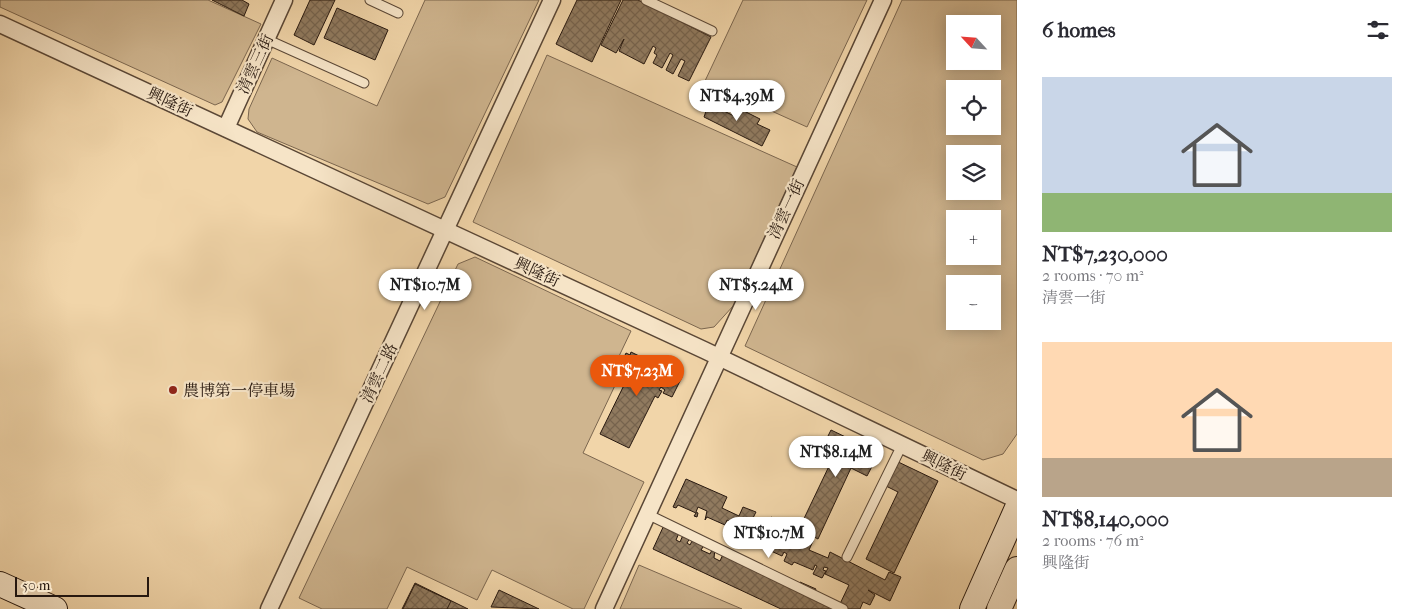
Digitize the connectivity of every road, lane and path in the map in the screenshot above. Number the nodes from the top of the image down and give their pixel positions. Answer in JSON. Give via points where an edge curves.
{"nodes":[{"id":1,"x":284,"y":0,"type":"edge"},
{"id":2,"x":370,"y":0,"type":"edge"},
{"id":3,"x":552,"y":0,"type":"edge"},
{"id":4,"x":646,"y":0,"type":"edge"},
{"id":5,"x":883,"y":0,"type":"edge"},
{"id":6,"x":398,"y":13,"type":"dead end"},
{"id":7,"x":0,"y":24,"type":"edge"},
{"id":8,"x":712,"y":31,"type":"dead end"},
{"id":9,"x":266,"y":39,"type":"junction"},
{"id":10,"x":364,"y":83,"type":"dead end"},
{"id":11,"x":226,"y":128,"type":"junction"},
{"id":12,"x":445,"y":230,"type":"junction"},
{"id":13,"x":718,"y":357,"type":"junction"},
{"id":14,"x":902,"y":445,"type":"junction"},
{"id":15,"x":1017,"y":500,"type":"edge"},
{"id":16,"x":1017,"y":508,"type":"edge"},
{"id":17,"x":647,"y":514,"type":"junction"},
{"id":18,"x":847,"y":557,"type":"dead end"},
{"id":19,"x":1017,"y":569,"type":"edge"},
{"id":20,"x":0,"y":584,"type":"edge"},
{"id":21,"x":55,"y":609,"type":"edge"},
{"id":22,"x":269,"y":609,"type":"edge"},
{"id":23,"x":604,"y":609,"type":"edge"},
{"id":24,"x":843,"y":609,"type":"edge"},
{"id":25,"x":972,"y":609,"type":"edge"},
{"id":26,"x":999,"y":609,"type":"edge"}],
"edges":[{"from":1,"to":9,"type":"street","name":"清雲三街"},
{"from":2,"to":6,"type":"lane"},
{"from":3,"to":12,"type":"street","name":"清雲二路"},
{"from":4,"to":8,"type":"lane"},
{"from":5,"to":13,"type":"street","name":"清雲一街"},
{"from":7,"to":11,"type":"street","name":"興隆街"},
{"from":9,"to":10,"type":"lane"},
{"from":9,"to":11,"type":"street","name":"清雲三街"},
{"from":11,"to":12,"type":"street","name":"興隆街"},
{"from":12,"to":13,"type":"street","name":"興隆街"},
{"from":12,"to":22,"type":"street","name":"清雲二路"},
{"from":13,"to":14,"type":"street","name":"興隆街"},
{"from":13,"to":17,"type":"street","name":"清雲一街"},
{"from":14,"to":15,"type":"street","name":"興隆街"},
{"from":14,"to":18,"type":"lane"},
{"from":16,"to":25,"type":"street"},
{"from":17,"to":23,"type":"street","name":"清雲一街"},
{"from":17,"to":24,"type":"lane"},
{"from":19,"to":26,"type":"street"},
{"from":20,"to":21,"type":"street"}]}
